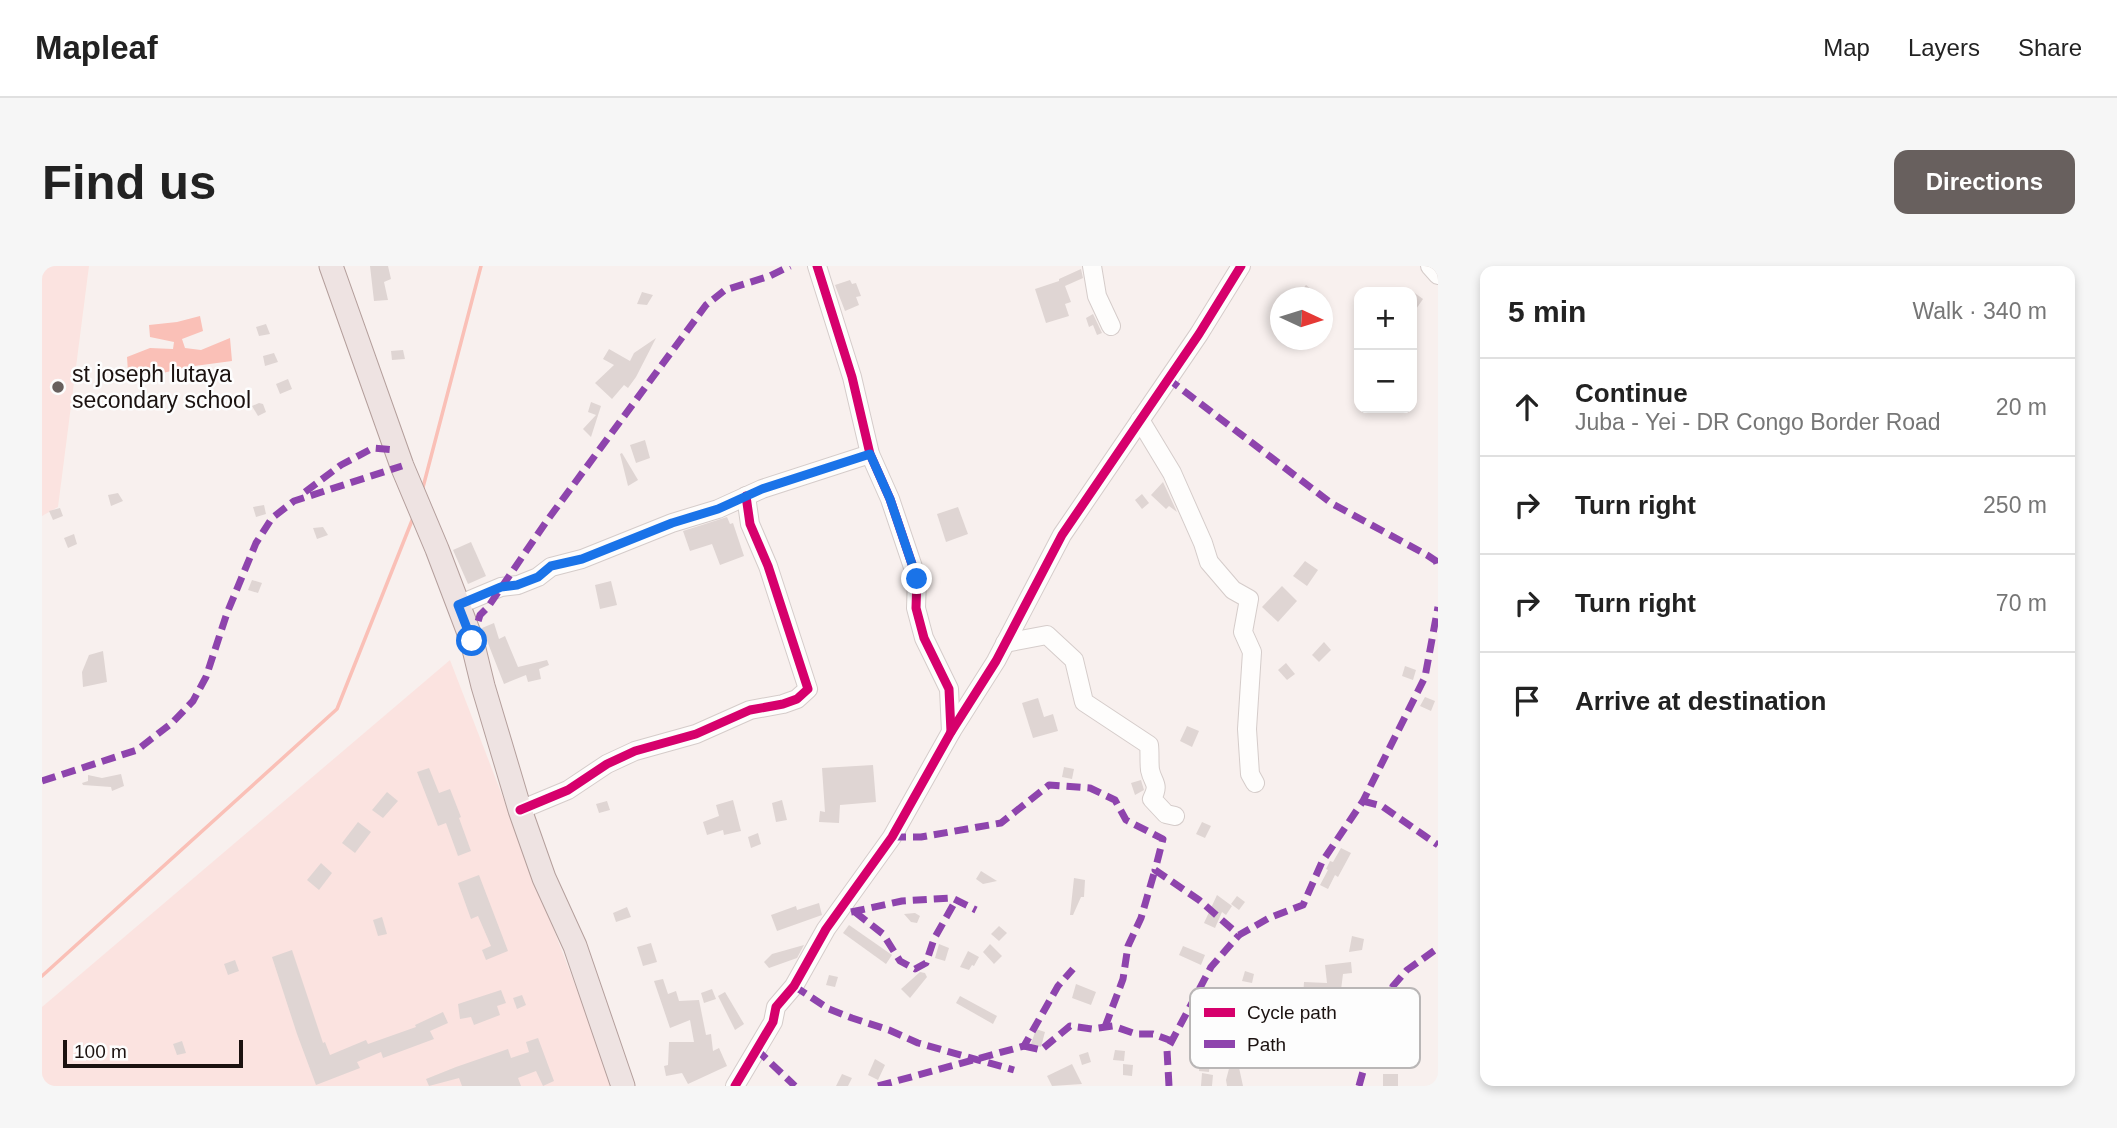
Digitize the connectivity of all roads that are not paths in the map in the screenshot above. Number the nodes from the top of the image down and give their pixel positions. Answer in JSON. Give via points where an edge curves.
{"nodes":[{"id":1,"x":331,"y":266,"type":"edge"},
{"id":2,"x":817,"y":266,"type":"edge"},
{"id":3,"x":1092,"y":266,"type":"edge"},
{"id":4,"x":1241,"y":266,"type":"edge"},
{"id":5,"x":1430,"y":266,"type":"edge"},
{"id":6,"x":1438,"y":275,"type":"edge"},
{"id":7,"x":1111,"y":326,"type":"dead end"},
{"id":8,"x":1140,"y":420,"type":"junction"},
{"id":9,"x":870,"y":454,"type":"junction"},
{"id":10,"x":746,"y":496,"type":"junction"},
{"id":11,"x":458,"y":605,"type":"junction"},
{"id":12,"x":1005,"y":643,"type":"junction"},
{"id":13,"x":951,"y":732,"type":"junction"},
{"id":14,"x":1255,"y":783,"type":"dead end"},
{"id":15,"x":520,"y":810,"type":"junction"},
{"id":16,"x":1175,"y":816,"type":"dead end"},
{"id":17,"x":623,"y":1086,"type":"edge"},
{"id":18,"x":735,"y":1086,"type":"edge"}],
"edges":[{"from":1,"to":11,"type":"main road","via":[[402,466]]},
{"from":2,"to":9,"type":"street","via":[[852,377]]},
{"from":3,"to":7,"type":"street","via":[[1097,296]]},
{"from":4,"to":8,"type":"street"},
{"from":5,"to":6,"type":"street"},
{"from":8,"to":12,"type":"street","via":[[1062,536]]},
{"from":8,"to":14,"type":"street","via":[[1172,473],[1209,562],[1233,590],[1249,599],[1243,632],[1252,652],[1247,729],[1250,774]]},
{"from":9,"to":10,"type":"street"},
{"from":9,"to":13,"type":"street","via":[[917,579],[916,608],[924,638],[949,689]]},
{"from":10,"to":11,"type":"street","via":[[582,559],[551,566],[538,577]]},
{"from":10,"to":15,"type":"street","via":[[750,524],[808,690],[783,704],[750,710],[696,734],[635,751],[568,790]]},
{"from":11,"to":15,"type":"main road"},
{"from":12,"to":13,"type":"street"},
{"from":12,"to":16,"type":"street","via":[[1047,635],[1073,660],[1084,702],[1149,745],[1150,773],[1156,781],[1152,799],[1166,814]]},
{"from":13,"to":18,"type":"street","via":[[892,837],[776,1007],[774,1022]]},
{"from":15,"to":17,"type":"main road","via":[[575,946]]}]}
